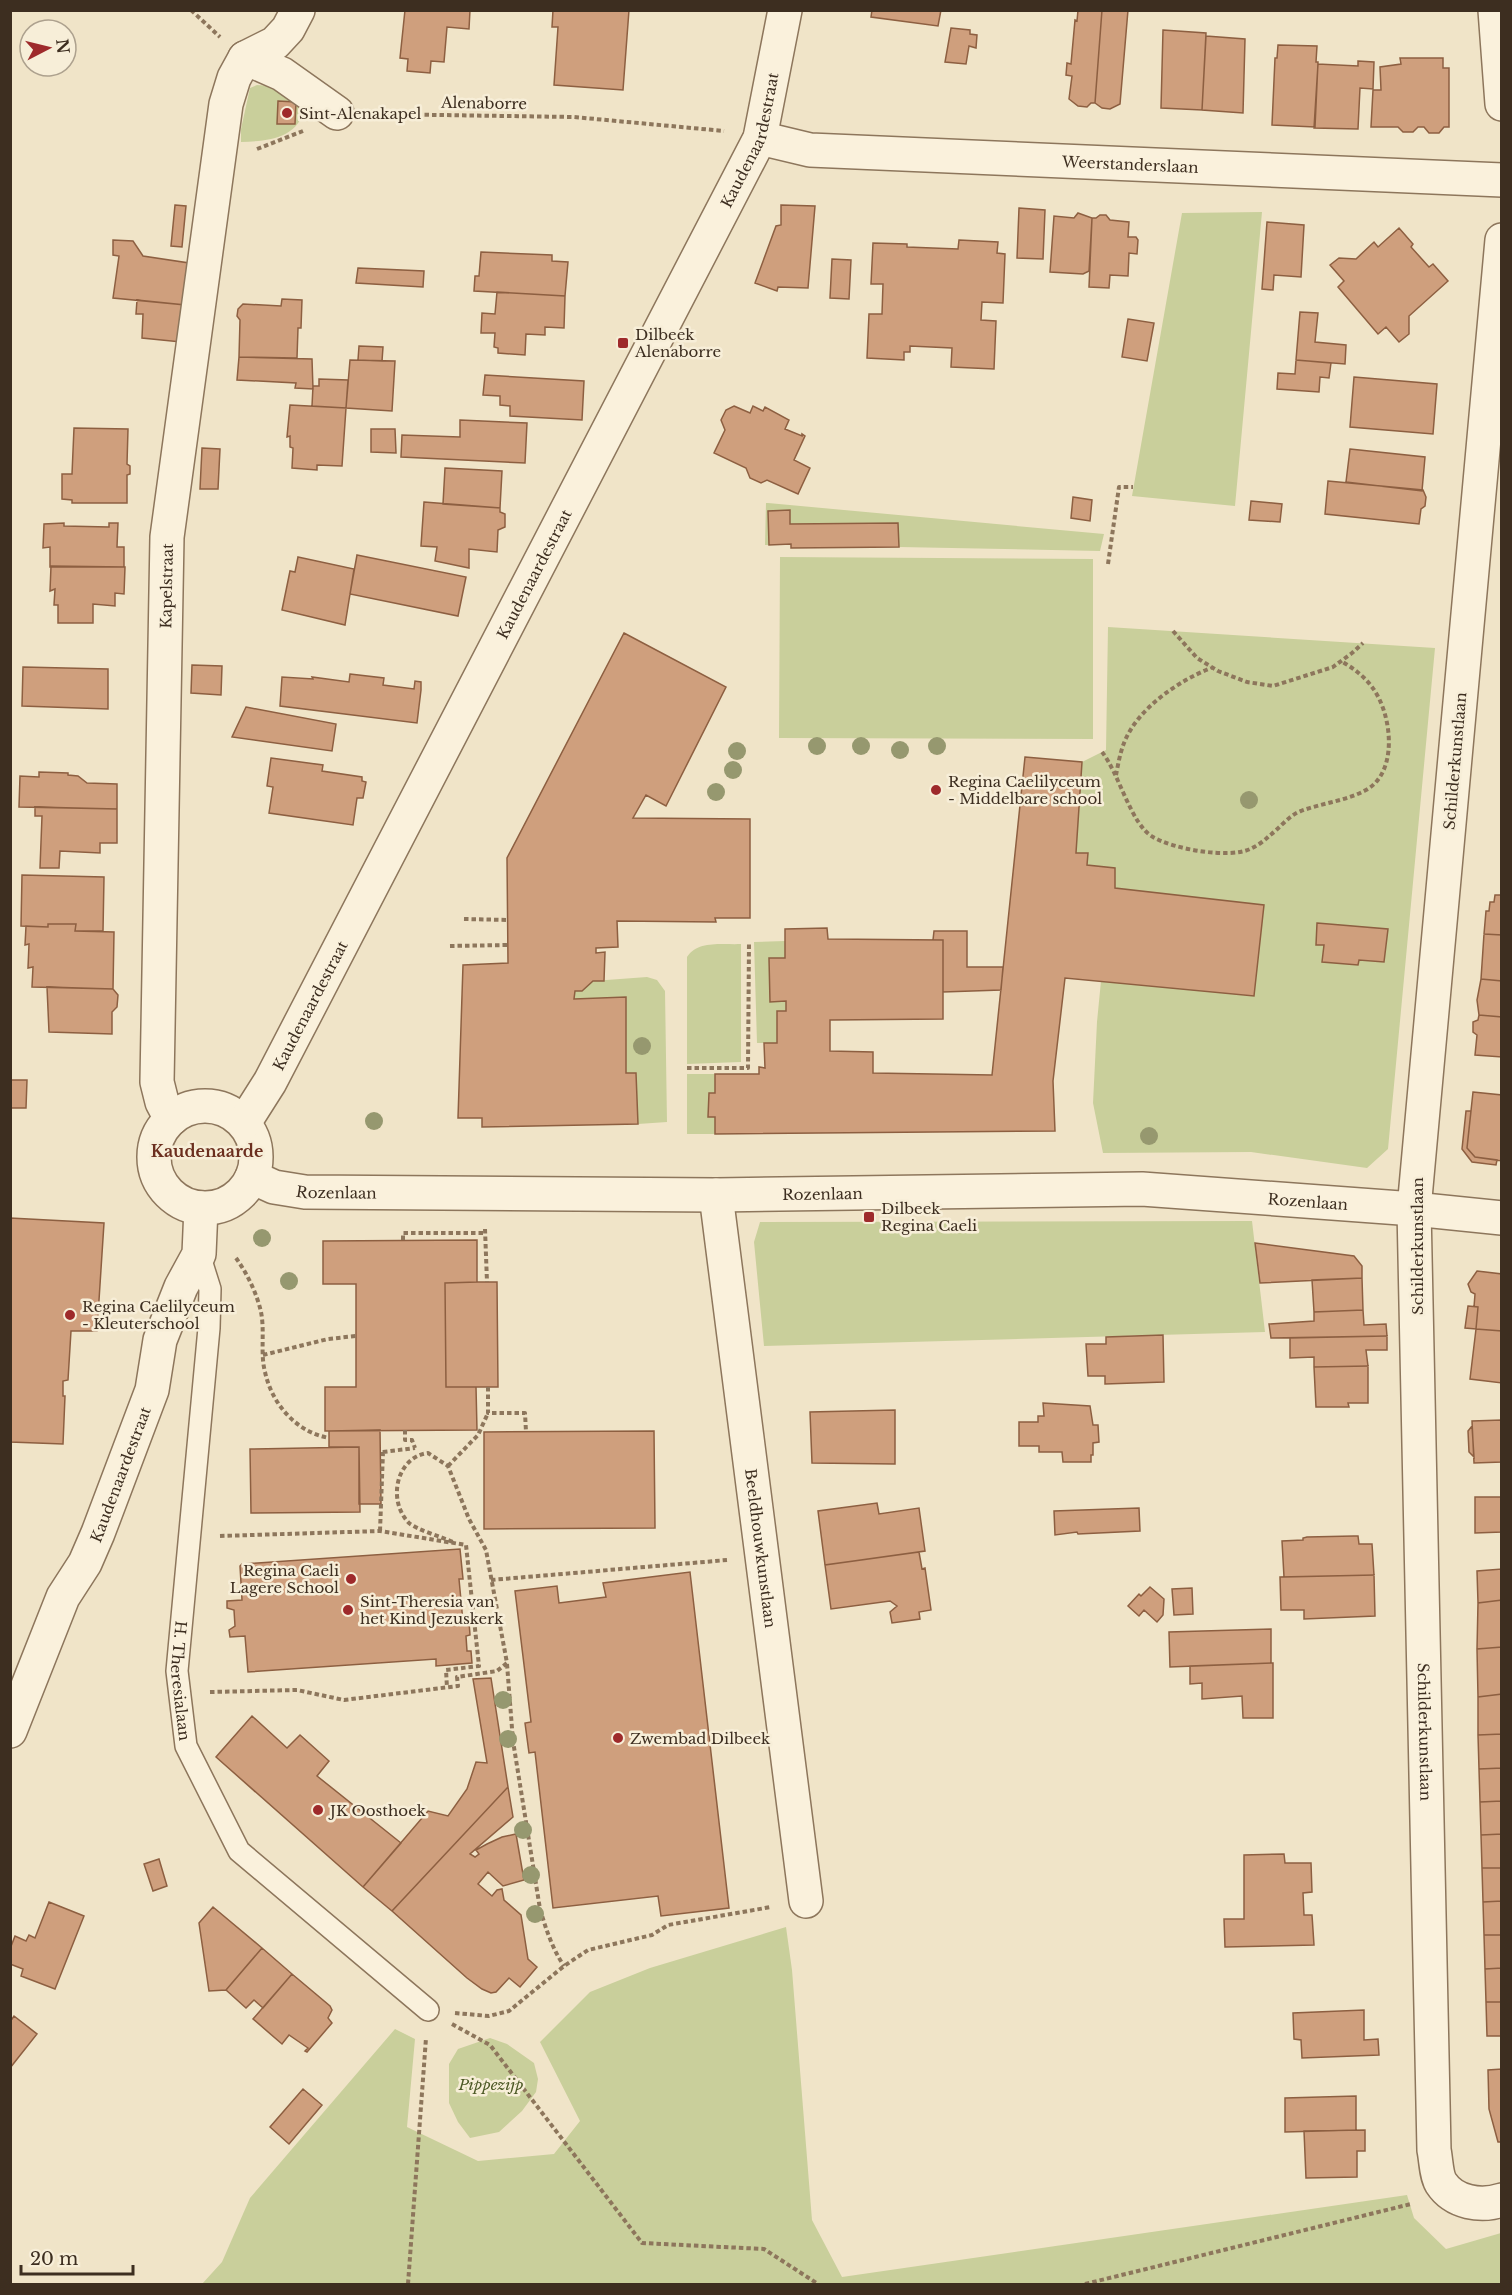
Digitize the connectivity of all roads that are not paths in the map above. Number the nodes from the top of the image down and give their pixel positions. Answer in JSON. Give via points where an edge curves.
{"nodes":[{"id":1,"x":298,"y":10,"type":"edge"},
{"id":2,"x":785,"y":10,"type":"edge"},
{"id":3,"x":1495,"y":10,"type":"edge"},
{"id":4,"x":245,"y":58,"type":"junction"},
{"id":5,"x":1502,"y":104,"type":"edge"},
{"id":6,"x":338,"y":113,"type":"road end"},
{"id":7,"x":760,"y":138,"type":"junction"},
{"id":8,"x":1502,"y":180,"type":"edge"},
{"id":9,"x":1502,"y":240,"type":"edge"},
{"id":10,"x":171,"y":1119,"type":"junction"},
{"id":11,"x":244,"y":1123,"type":"junction"},
{"id":12,"x":252,"y":1177,"type":"junction"},
{"id":13,"x":716,"y":1195,"type":"junction"},
{"id":14,"x":201,"y":1208,"type":"junction"},
{"id":15,"x":1414,"y":1209,"type":"junction"},
{"id":16,"x":1502,"y":1218,"type":"edge"},
{"id":17,"x":199,"y":1254,"type":"junction"},
{"id":18,"x":10,"y":1731,"type":"edge"},
{"id":19,"x":806,"y":1901,"type":"road end"},
{"id":20,"x":428,"y":2010,"type":"road end"},
{"id":21,"x":1502,"y":2200,"type":"edge"}],
"edges":[{"from":1,"to":4,"type":"street","via":[[275,43]]},
{"from":2,"to":7,"type":"street","name":"Kaudenaardestraat"},
{"from":3,"to":5,"type":"street"},
{"from":4,"to":6,"type":"street","via":[[282,74]]},
{"from":4,"to":10,"type":"street","name":"Kapelstraat","via":[[226,104],[167,537],[157,1082]]},
{"from":7,"to":8,"type":"street","name":"Weerstanderslaan","via":[[810,150]]},
{"from":7,"to":11,"type":"street","name":"Kaudenaardestraat","via":[[270,1082]]},
{"from":9,"to":15,"type":"street","name":"Schilderkunstlaan"},
{"from":10,"to":11,"type":"street","via":[[200,1106],[216,1107]]},
{"from":10,"to":14,"type":"street","via":[[160,1133],[155,1167],[161,1184],[172,1197]]},
{"from":11,"to":12,"type":"street","via":[[256,1149]]},
{"from":12,"to":13,"type":"street","name":"Rozenlaan","via":[[274,1187],[305,1192]]},
{"from":12,"to":14,"type":"street","via":[[247,1188],[228,1203]]},
{"from":13,"to":15,"type":"street","name":"Rozenlaan","via":[[1142,1189]]},
{"from":13,"to":19,"type":"street","name":"Beeldhouwkunstlaan"},
{"from":14,"to":17,"type":"street","name":"Kaudenaardestraat"},
{"from":15,"to":16,"type":"street","name":"Rozenlaan"},
{"from":15,"to":21,"type":"street","name":"Schilderkunstlaan","via":[[1434,2150],[1441,2182],[1457,2196],[1472,2204]]},
{"from":17,"to":18,"type":"street","name":"Kaudenaardestraat","via":[[160,1340],[152,1390],[98,1533],[63,1597]]},
{"from":17,"to":20,"type":"lane","name":"H. Theresialaan","via":[[210,1289],[209,1328],[177,1671],[186,1746],[239,1851]]}]}
